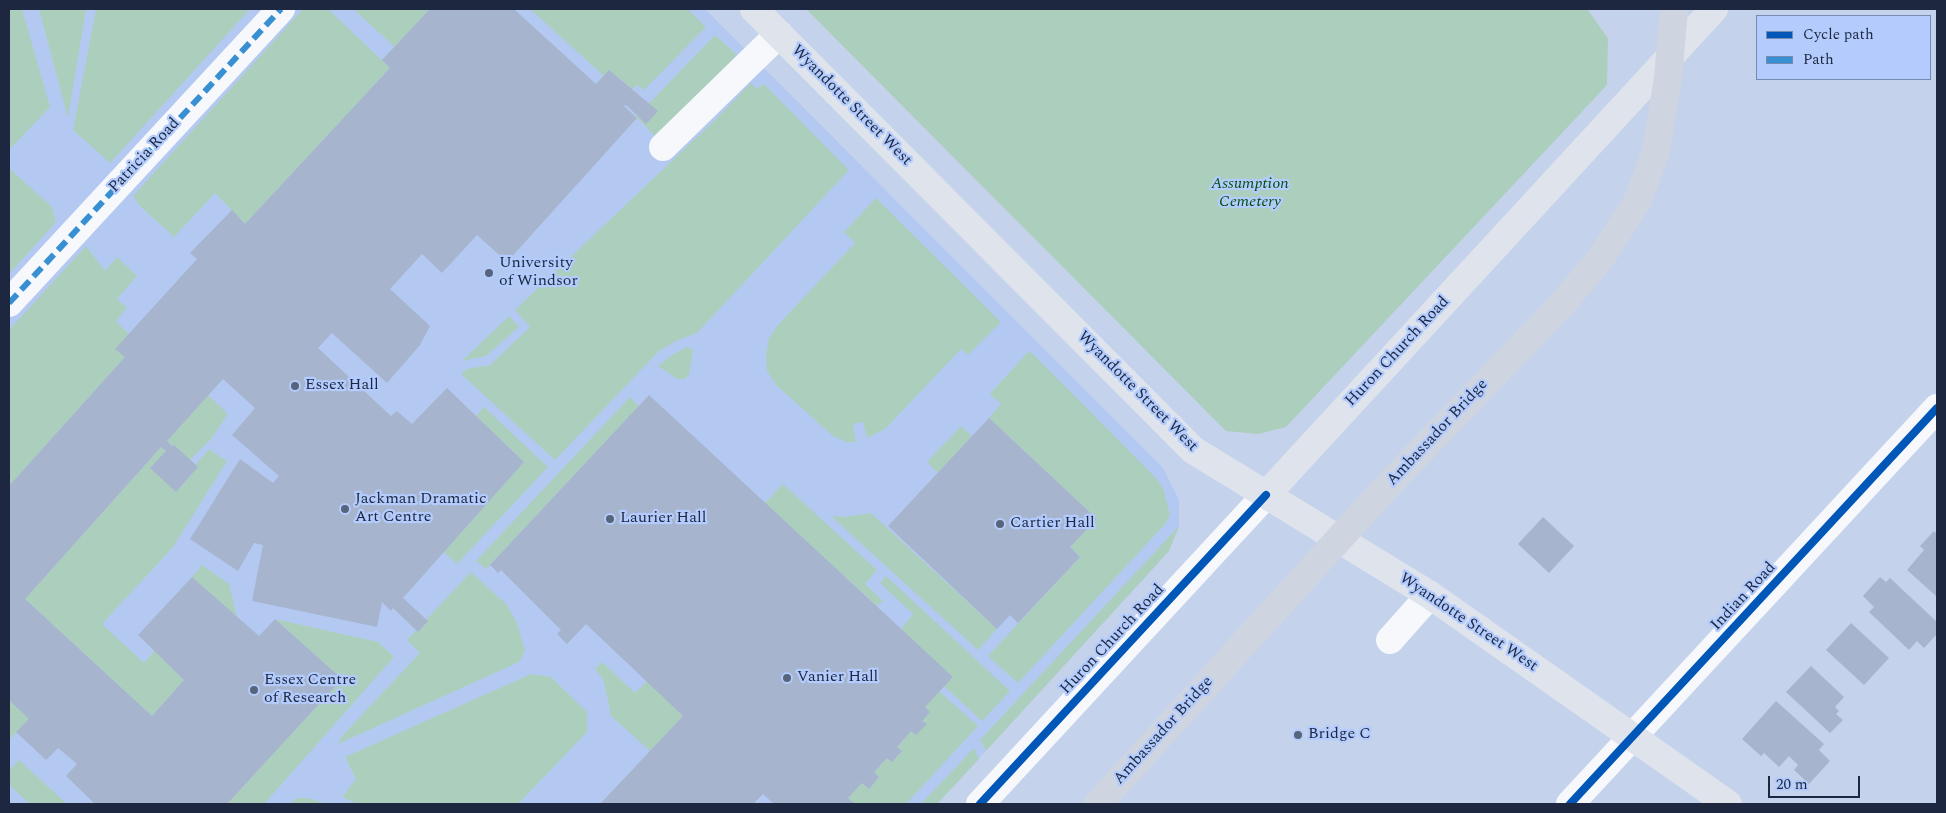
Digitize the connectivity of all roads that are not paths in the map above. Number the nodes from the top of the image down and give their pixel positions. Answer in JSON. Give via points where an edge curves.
{"nodes":[{"id":1,"x":282,"y":9,"type":"edge"},
{"id":2,"x":754,"y":9,"type":"edge"},
{"id":3,"x":1674,"y":9,"type":"edge"},
{"id":4,"x":1714,"y":9,"type":"edge"},
{"id":5,"x":779,"y":34,"type":"junction"},
{"id":6,"x":663,"y":147,"type":"dead end"},
{"id":7,"x":9,"y":303,"type":"edge"},
{"id":8,"x":1937,"y":408,"type":"edge"},
{"id":9,"x":1266,"y":495,"type":"junction"},
{"id":10,"x":1430,"y":596,"type":"junction"},
{"id":11,"x":1390,"y":640,"type":"dead end"},
{"id":12,"x":1633,"y":737,"type":"junction"},
{"id":13,"x":984,"y":803,"type":"edge"},
{"id":14,"x":1098,"y":804,"type":"edge"},
{"id":15,"x":1570,"y":804,"type":"edge"},
{"id":16,"x":1728,"y":804,"type":"edge"}],
"edges":[{"from":1,"to":7,"type":"street","name":"Patricia Road"},
{"from":2,"to":5,"type":"main road","name":"Wyandotte Street West"},
{"from":3,"to":14,"type":"highway","name":"Ambassador Bridge","via":[[1663,116],[1653,160],[1638,200],[1601,258],[1563,303],[1390,483]]},
{"from":4,"to":9,"type":"main road","name":"Huron Church Road"},
{"from":5,"to":6,"type":"street"},
{"from":5,"to":9,"type":"main road","name":"Wyandotte Street West","via":[[1193,450]]},
{"from":8,"to":12,"type":"street","name":"Indian Road"},
{"from":9,"to":10,"type":"main road","name":"Wyandotte Street West"},
{"from":9,"to":13,"type":"street","name":"Huron Church Road"},
{"from":10,"to":11,"type":"street"},
{"from":10,"to":12,"type":"main road","name":"Wyandotte Street West"},
{"from":12,"to":15,"type":"street","name":"Indian Road"},
{"from":12,"to":16,"type":"main road","name":"Wyandotte Street West"}]}
